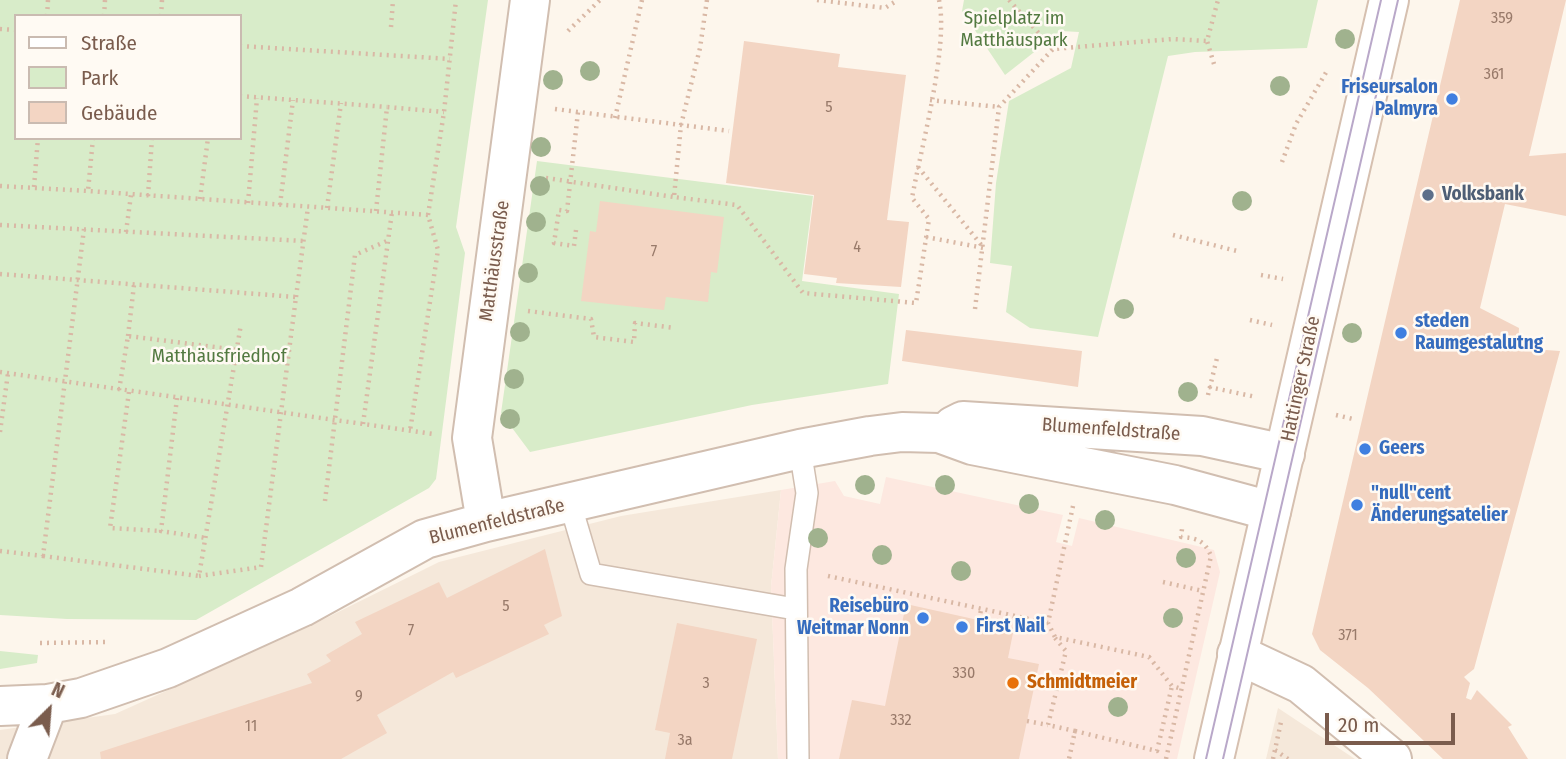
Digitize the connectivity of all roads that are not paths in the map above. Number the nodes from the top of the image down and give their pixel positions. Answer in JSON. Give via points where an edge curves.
{"nodes":[{"id":1,"x":530,"y":0,"type":"edge"},
{"id":2,"x":1389,"y":0,"type":"edge"},
{"id":3,"x":939,"y":433,"type":"junction"},
{"id":4,"x":800,"y":449,"type":"junction"},
{"id":5,"x":1285,"y":454,"type":"junction"},
{"id":6,"x":570,"y":503,"type":"junction"},
{"id":7,"x":1270,"y":511,"type":"junction"},
{"id":8,"x":486,"y":522,"type":"junction"},
{"id":9,"x":796,"y":609,"type":"junction"},
{"id":10,"x":1237,"y":654,"type":"junction"},
{"id":11,"x":48,"y":704,"type":"junction"},
{"id":12,"x":0,"y":706,"type":"edge"},
{"id":13,"x":27,"y":759,"type":"edge"},
{"id":14,"x":798,"y":759,"type":"edge"},
{"id":15,"x":1214,"y":759,"type":"edge"},
{"id":16,"x":1392,"y":759,"type":"edge"}],
"edges":[{"from":1,"to":8,"type":"street","name":"Matthäusstraße","via":[[472,438]]},
{"from":2,"to":5,"type":"street","name":"Hattinger Straße"},
{"from":3,"to":4,"type":"street","name":"Blumenfeldstraße","via":[[902,432]]},
{"from":3,"to":5,"type":"street","name":"Blumenfeldstraße","via":[[963,421],[1156,432],[1202,436]]},
{"from":3,"to":7,"type":"street","name":"Blumenfeldstraße","via":[[972,445],[1175,485]]},
{"from":4,"to":6,"type":"street","name":"Blumenfeldstraße"},
{"from":4,"to":9,"type":"lane","via":[[807,493],[796,569]]},
{"from":5,"to":7,"type":"street","name":"Hattinger Straße"},
{"from":6,"to":8,"type":"street","name":"Blumenfeldstraße"},
{"from":6,"to":9,"type":"lane","via":[[591,574]]},
{"from":7,"to":10,"type":"street","name":"Hattinger Straße"},
{"from":8,"to":11,"type":"street","name":"Blumenfeldstraße","via":[[425,539],[211,651],[102,691]]},
{"from":9,"to":14,"type":"lane"},
{"from":10,"to":15,"type":"street","name":"Hattinger Straße"},
{"from":10,"to":16,"type":"street","via":[[1301,684]]},
{"from":11,"to":12,"type":"street","name":"Blumenfeldstraße"},
{"from":11,"to":13,"type":"street"}]}
